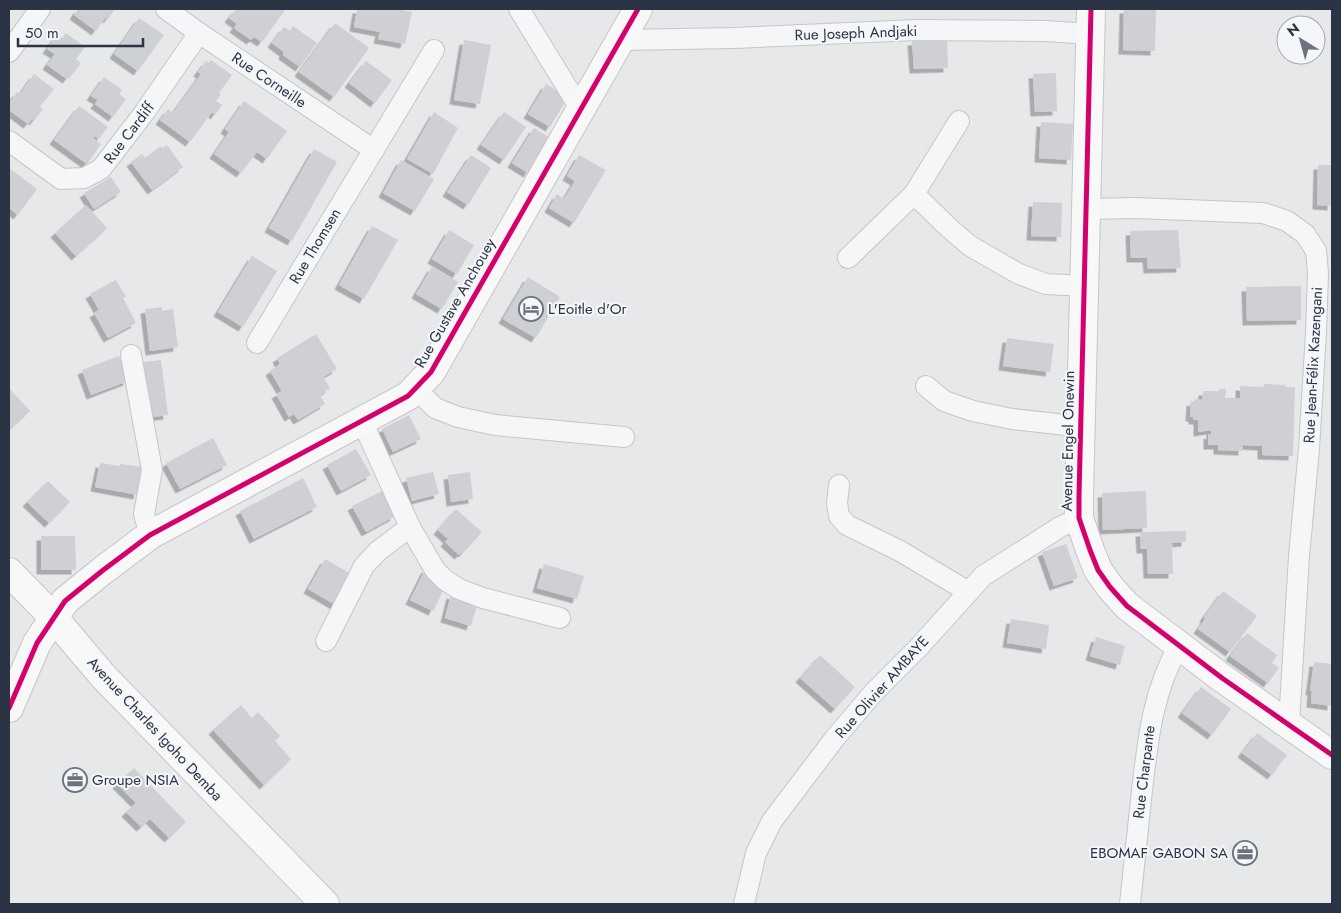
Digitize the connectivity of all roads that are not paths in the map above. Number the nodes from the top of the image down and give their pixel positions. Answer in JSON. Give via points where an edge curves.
{"nodes":[{"id":1,"x":40,"y":9,"type":"edge"},
{"id":2,"x":166,"y":9,"type":"edge"},
{"id":3,"x":519,"y":9,"type":"edge"},
{"id":4,"x":638,"y":9,"type":"edge"},
{"id":5,"x":1091,"y":21,"type":"edge"},
{"id":6,"x":199,"y":33,"type":"junction"},
{"id":7,"x":621,"y":40,"type":"junction"},
{"id":8,"x":434,"y":50,"type":"dead end"},
{"id":9,"x":9,"y":52,"type":"edge"},
{"id":10,"x":581,"y":110,"type":"junction"},
{"id":11,"x":959,"y":121,"type":"dead end"},
{"id":12,"x":9,"y":141,"type":"edge"},
{"id":13,"x":374,"y":150,"type":"junction"},
{"id":14,"x":914,"y":194,"type":"junction"},
{"id":15,"x":1086,"y":210,"type":"junction"},
{"id":16,"x":848,"y":258,"type":"dead end"},
{"id":17,"x":1084,"y":286,"type":"junction"},
{"id":18,"x":257,"y":343,"type":"dead end"},
{"id":19,"x":131,"y":355,"type":"dead end"},
{"id":20,"x":418,"y":386,"type":"junction"},
{"id":21,"x":926,"y":386,"type":"dead end"},
{"id":22,"x":362,"y":421,"type":"junction"},
{"id":23,"x":1080,"y":424,"type":"junction"},
{"id":24,"x":624,"y":437,"type":"dead end"},
{"id":25,"x":839,"y":485,"type":"dead end"},
{"id":26,"x":1079,"y":518,"type":"junction"},
{"id":27,"x":410,"y":526,"type":"junction"},
{"id":28,"x":150,"y":535,"type":"junction"},
{"id":29,"x":9,"y":572,"type":"edge"},
{"id":30,"x":967,"y":591,"type":"junction"},
{"id":31,"x":54,"y":618,"type":"junction"},
{"id":32,"x":560,"y":618,"type":"dead end"},
{"id":33,"x":326,"y":641,"type":"dead end"},
{"id":34,"x":1179,"y":646,"type":"junction"},
{"id":35,"x":9,"y":708,"type":"edge"},
{"id":36,"x":1289,"y":723,"type":"junction"},
{"id":37,"x":1332,"y":755,"type":"edge"},
{"id":38,"x":326,"y":904,"type":"edge"},
{"id":39,"x":744,"y":904,"type":"edge"},
{"id":40,"x":1130,"y":904,"type":"edge"}],
"edges":[{"from":1,"to":9,"type":"street"},
{"from":2,"to":6,"type":"street","name":"Rue Corneille"},
{"from":3,"to":10,"type":"street"},
{"from":4,"to":7,"type":"street","name":"Rue Gustave Anchouey"},
{"from":5,"to":7,"type":"street","name":"Rue Joseph Andjaki","via":[[1045,30],[916,30]]},
{"from":5,"to":15,"type":"street","name":"Avenue Engel Onewin"},
{"from":6,"to":12,"type":"street","name":"Rue Cardiff","via":[[101,170],[84,178],[61,179]]},
{"from":6,"to":13,"type":"street","name":"Rue Corneille"},
{"from":7,"to":10,"type":"street","name":"Rue Gustave Anchouey"},
{"from":8,"to":13,"type":"street","name":"Rue Thomsen"},
{"from":10,"to":20,"type":"street","name":"Rue Gustave Anchouey","via":[[431,372]]},
{"from":11,"to":14,"type":"street"},
{"from":13,"to":18,"type":"street","name":"Rue Thomsen"},
{"from":14,"to":16,"type":"street"},
{"from":14,"to":17,"type":"street","via":[[970,246],[1019,274],[1046,284]]},
{"from":15,"to":17,"type":"street","name":"Avenue Engel Onewin"},
{"from":15,"to":36,"type":"street","name":"Rue Jean-Félix Kazengani","via":[[1135,208],[1263,214],[1287,221],[1305,234],[1316,251],[1316,332]]},
{"from":17,"to":23,"type":"street","name":"Avenue Engel Onewin"},
{"from":19,"to":28,"type":"street","via":[[152,470],[144,514]]},
{"from":20,"to":22,"type":"street","name":"Rue Gustave Anchouey","via":[[408,396]]},
{"from":20,"to":24,"type":"street","via":[[435,408],[458,417],[495,424]]},
{"from":21,"to":23,"type":"street","via":[[944,401],[973,411],[1067,425]]},
{"from":22,"to":27,"type":"street"},
{"from":22,"to":28,"type":"street","name":"Rue Gustave Anchouey"},
{"from":23,"to":26,"type":"street","name":"Avenue Engel Onewin"},
{"from":25,"to":30,"type":"street","via":[[839,516],[847,525],[900,551]]},
{"from":26,"to":30,"type":"street","name":"Rue Olivier AMBAYE","via":[[983,576]]},
{"from":26,"to":34,"type":"street","name":"Avenue Engel Onewin","via":[[1095,563],[1110,587],[1127,606]]},
{"from":27,"to":32,"type":"street","via":[[435,570],[459,589]]},
{"from":27,"to":33,"type":"street","via":[[364,566]]},
{"from":28,"to":31,"type":"street","name":"Rue Gustave Anchouey","via":[[65,601]]},
{"from":29,"to":31,"type":"street","name":"Avenue Charles Igoho Demba"},
{"from":30,"to":39,"type":"street","name":"Rue Olivier AMBAYE","via":[[918,648],[874,692],[777,814],[756,853]]},
{"from":31,"to":35,"type":"street","via":[[37,643]]},
{"from":31,"to":38,"type":"street","name":"Avenue Charles Igoho Demba","via":[[102,676]]},
{"from":34,"to":36,"type":"street","name":"Avenue Engel Onewin"},
{"from":34,"to":40,"type":"street","name":"Rue Charpante","via":[[1166,669],[1152,715]]},
{"from":36,"to":37,"type":"street","name":"Avenue Engel Onewin"}]}
